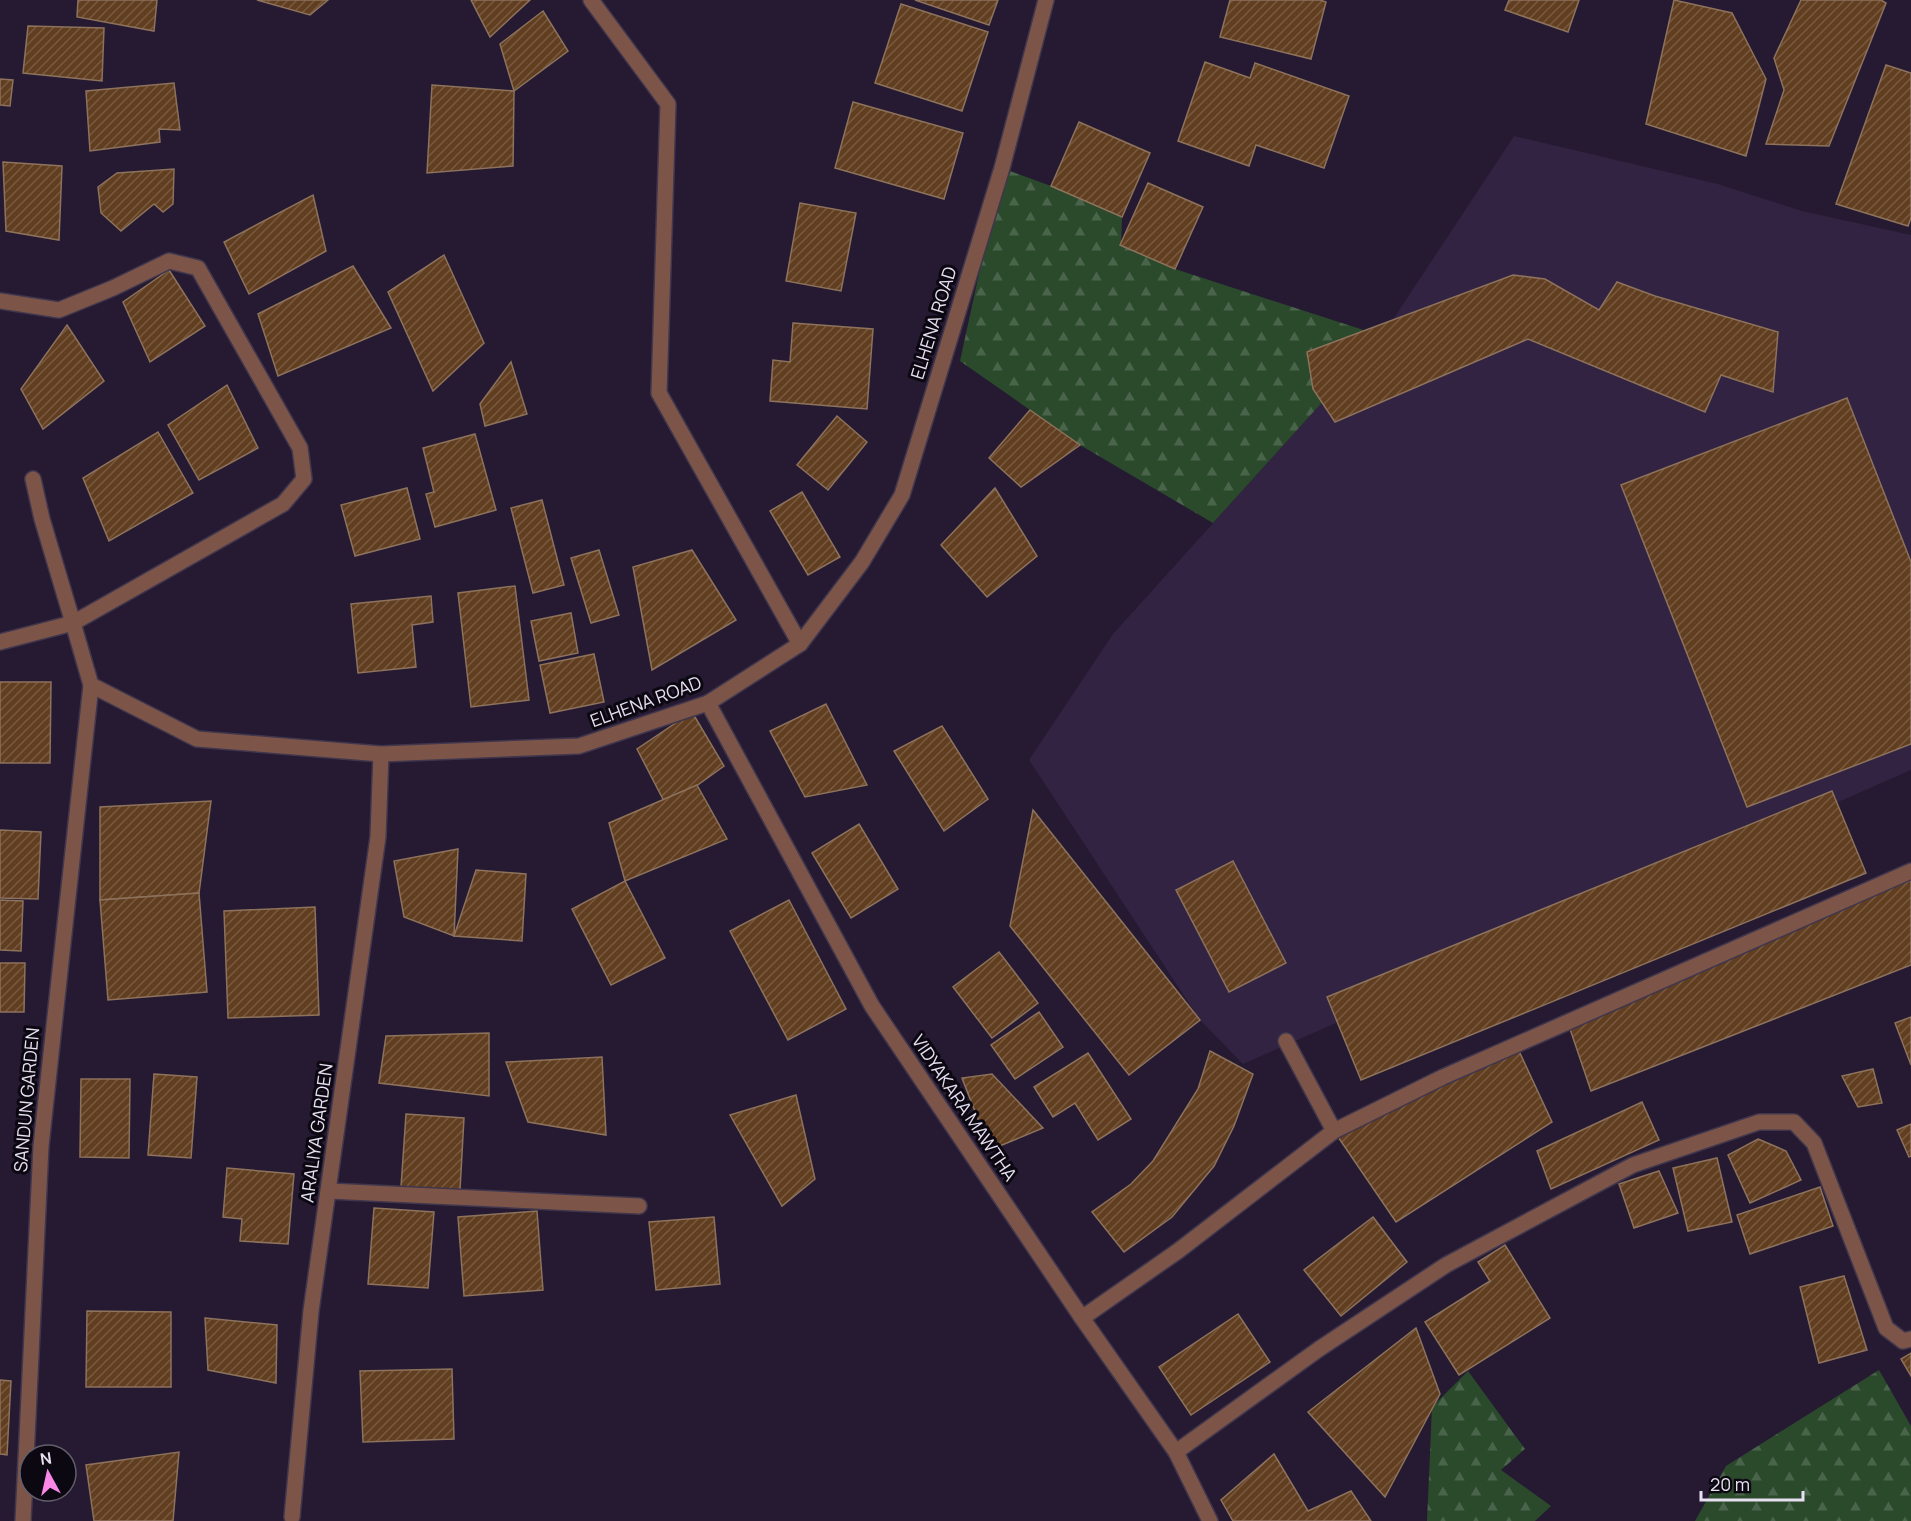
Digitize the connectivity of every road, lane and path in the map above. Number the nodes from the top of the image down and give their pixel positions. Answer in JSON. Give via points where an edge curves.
{"nodes":[{"id":1,"x":591,"y":0,"type":"edge"},
{"id":2,"x":1046,"y":0,"type":"edge"},
{"id":3,"x":0,"y":301,"type":"edge"},
{"id":4,"x":33,"y":479,"type":"dead end"},
{"id":5,"x":73,"y":623,"type":"junction"},
{"id":6,"x":0,"y":642,"type":"edge"},
{"id":7,"x":800,"y":644,"type":"junction"},
{"id":8,"x":91,"y":685,"type":"junction"},
{"id":9,"x":708,"y":703,"type":"junction"},
{"id":10,"x":381,"y":754,"type":"junction"},
{"id":11,"x":1911,"y":871,"type":"edge"},
{"id":12,"x":1286,"y":1041,"type":"dead end"},
{"id":13,"x":1334,"y":1131,"type":"junction"},
{"id":14,"x":329,"y":1191,"type":"junction"},
{"id":15,"x":639,"y":1206,"type":"dead end"},
{"id":16,"x":1082,"y":1318,"type":"junction"},
{"id":17,"x":1911,"y":1339,"type":"edge"},
{"id":18,"x":1176,"y":1452,"type":"junction"},
{"id":19,"x":292,"y":1517,"type":"dead end"},
{"id":20,"x":23,"y":1521,"type":"edge"},
{"id":21,"x":1210,"y":1521,"type":"edge"}],
"edges":[{"from":1,"to":7,"type":"street","via":[[668,104],[659,393]]},
{"from":2,"to":7,"type":"street","name":"ELHENA ROAD","via":[[1002,168],[902,495],[861,562]]},
{"from":3,"to":5,"type":"street","via":[[59,310],[169,261],[198,268],[300,448],[304,479],[283,504]]},
{"from":4,"to":5,"type":"street"},
{"from":5,"to":6,"type":"street"},
{"from":5,"to":8,"type":"street"},
{"from":7,"to":9,"type":"street","name":"ELHENA ROAD"},
{"from":8,"to":10,"type":"street","name":"ELHENA ROAD","via":[[197,739]]},
{"from":8,"to":20,"type":"street","name":"SANDUN GARDEN","via":[[41,1146]]},
{"from":9,"to":10,"type":"street","name":"ELHENA ROAD","via":[[579,746]]},
{"from":9,"to":16,"type":"street","name":"VIDYAKARA MAWTHA","via":[[872,1006]]},
{"from":10,"to":14,"type":"street","name":"ARALIYA GARDEN","via":[[378,837]]},
{"from":11,"to":13,"type":"street","via":[[1443,1077]]},
{"from":12,"to":13,"type":"street"},
{"from":13,"to":16,"type":"street","via":[[1178,1251]]},
{"from":14,"to":15,"type":"street"},
{"from":14,"to":19,"type":"street","name":"ARALIYA GARDEN","via":[[312,1311]]},
{"from":16,"to":18,"type":"street","name":"VIDYAKARA MAWTHA"},
{"from":17,"to":18,"type":"street","via":[[1903,1341],[1886,1328],[1814,1143],[1794,1122],[1759,1122],[1633,1165],[1446,1265],[1319,1349]]},
{"from":18,"to":21,"type":"street","name":"VIDYAKARA MAWTHA"}]}
